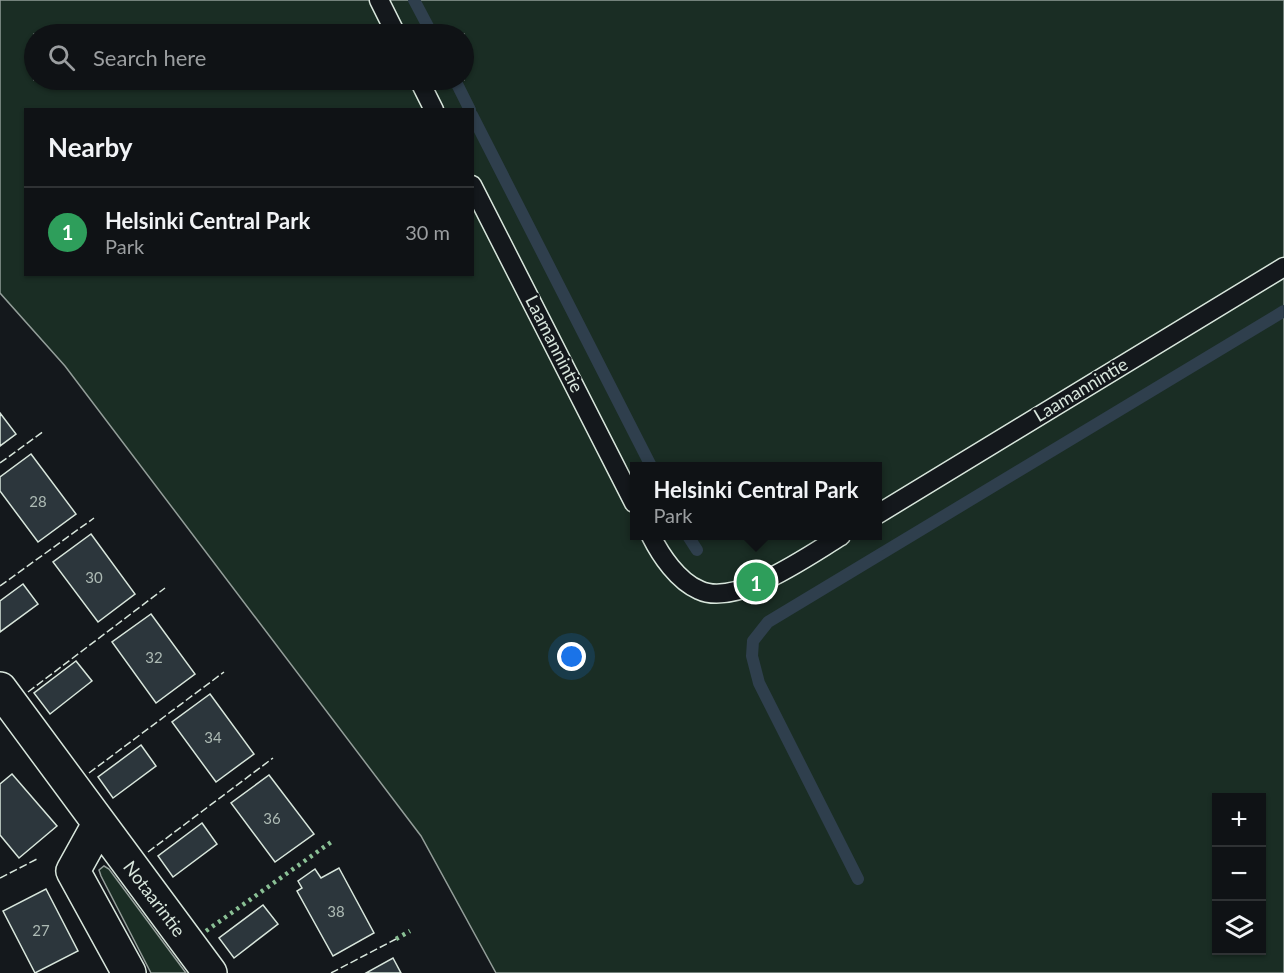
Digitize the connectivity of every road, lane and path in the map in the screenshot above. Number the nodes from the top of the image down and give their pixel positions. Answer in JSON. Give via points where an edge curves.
{"nodes":[{"id":1,"x":379,"y":0,"type":"edge"},
{"id":2,"x":391,"y":24,"type":"edge"},
{"id":3,"x":424,"y":90,"type":"edge"},
{"id":4,"x":433,"y":108,"type":"edge"},
{"id":5,"x":474,"y":189,"type":"edge"},
{"id":6,"x":1284,"y":267,"type":"edge"},
{"id":7,"x":630,"y":495,"type":"edge"},
{"id":8,"x":882,"y":511,"type":"edge"},
{"id":9,"x":654,"y":540,"type":"edge"},
{"id":10,"x":834,"y":540,"type":"edge"},
{"id":11,"x":0,"y":689,"type":"edge"},
{"id":12,"x":99,"y":824,"type":"junction"},
{"id":13,"x":129,"y":973,"type":"edge"},
{"id":14,"x":210,"y":973,"type":"edge"}],
"edges":[{"from":1,"to":2,"type":"lane"},
{"from":3,"to":4,"type":"lane"},
{"from":5,"to":7,"type":"lane","name":"Laamannintie"},
{"from":6,"to":8,"type":"lane","name":"Laamannintie"},
{"from":9,"to":10,"type":"lane","via":[[676,573],[699,591],[722,594],[769,580]]},
{"from":11,"to":12,"type":"street","name":"Notaarintie"},
{"from":12,"to":13,"type":"street","via":[[73,871]]},
{"from":12,"to":14,"type":"street","name":"Notaarintie"}]}
